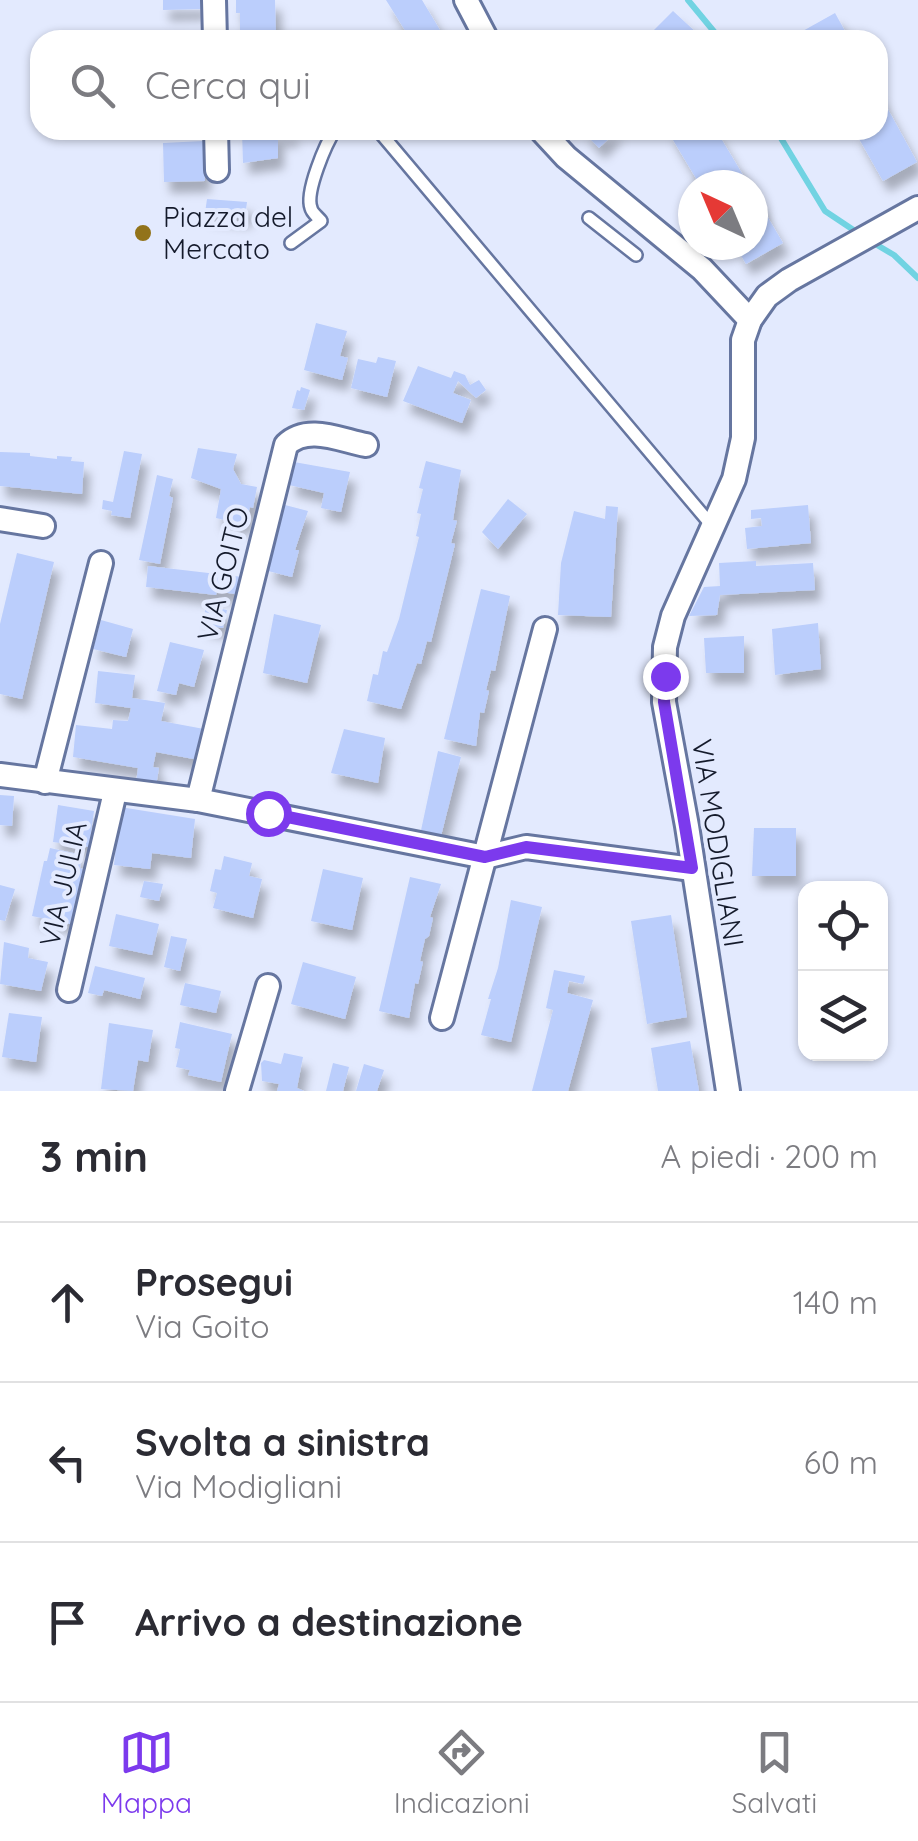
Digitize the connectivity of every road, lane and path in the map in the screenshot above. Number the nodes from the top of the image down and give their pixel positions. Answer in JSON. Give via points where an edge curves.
{"nodes":[{"id":1,"x":214,"y":0,"type":"edge"},
{"id":2,"x":466,"y":0,"type":"edge"},
{"id":3,"x":215,"y":30,"type":"edge"},
{"id":4,"x":482,"y":30,"type":"edge"},
{"id":5,"x":216,"y":140,"type":"edge"},
{"id":6,"x":329,"y":140,"type":"edge"},
{"id":7,"x":386,"y":140,"type":"edge"},
{"id":8,"x":551,"y":140,"type":"edge"},
{"id":9,"x":217,"y":170,"type":"dead end"},
{"id":10,"x":918,"y":208,"type":"edge"},
{"id":11,"x":590,"y":218,"type":"dead end"},
{"id":12,"x":291,"y":243,"type":"dead end"},
{"id":13,"x":636,"y":255,"type":"dead end"},
{"id":14,"x":750,"y":320,"type":"junction"},
{"id":15,"x":366,"y":445,"type":"dead end"},
{"id":16,"x":0,"y":518,"type":"edge"},
{"id":17,"x":43,"y":526,"type":"dead end"},
{"id":18,"x":713,"y":527,"type":"junction"},
{"id":19,"x":101,"y":564,"type":"dead end"},
{"id":20,"x":545,"y":629,"type":"dead end"},
{"id":21,"x":0,"y":775,"type":"edge"},
{"id":22,"x":45,"y":782,"type":"junction"},
{"id":23,"x":115,"y":792,"type":"junction"},
{"id":24,"x":198,"y":800,"type":"junction"},
{"id":25,"x":485,"y":857,"type":"junction"},
{"id":26,"x":692,"y":868,"type":"junction"},
{"id":27,"x":268,"y":986,"type":"dead end"},
{"id":28,"x":68,"y":990,"type":"dead end"},
{"id":29,"x":442,"y":1018,"type":"dead end"},
{"id":30,"x":237,"y":1091,"type":"edge"},
{"id":31,"x":728,"y":1091,"type":"edge"}],
"edges":[{"from":1,"to":3,"type":"street"},
{"from":2,"to":4,"type":"street"},
{"from":5,"to":9,"type":"street"},
{"from":6,"to":12,"type":"lane","via":[[310,193],[321,220]]},
{"from":7,"to":18,"type":"lane"},
{"from":8,"to":14,"type":"street","via":[[702,269]]},
{"from":10,"to":14,"type":"street","via":[[767,296]]},
{"from":11,"to":13,"type":"lane"},
{"from":14,"to":18,"type":"street","name":"VIA MODIGLIANI","via":[[743,340],[743,438]]},
{"from":15,"to":24,"type":"street","name":"VIA GOITO","via":[[306,432],[286,444]]},
{"from":16,"to":17,"type":"street"},
{"from":18,"to":26,"type":"street","name":"VIA MODIGLIANI","via":[[665,646],[664,702]]},
{"from":19,"to":22,"type":"street"},
{"from":20,"to":25,"type":"street"},
{"from":21,"to":22,"type":"street"},
{"from":22,"to":23,"type":"street"},
{"from":23,"to":24,"type":"street"},
{"from":23,"to":28,"type":"street","name":"VIA JULIA"},
{"from":24,"to":25,"type":"street"},
{"from":25,"to":26,"type":"street","via":[[526,847]]},
{"from":25,"to":29,"type":"street"},
{"from":26,"to":31,"type":"street","name":"VIA MODIGLIANI"},
{"from":27,"to":30,"type":"street"}]}
